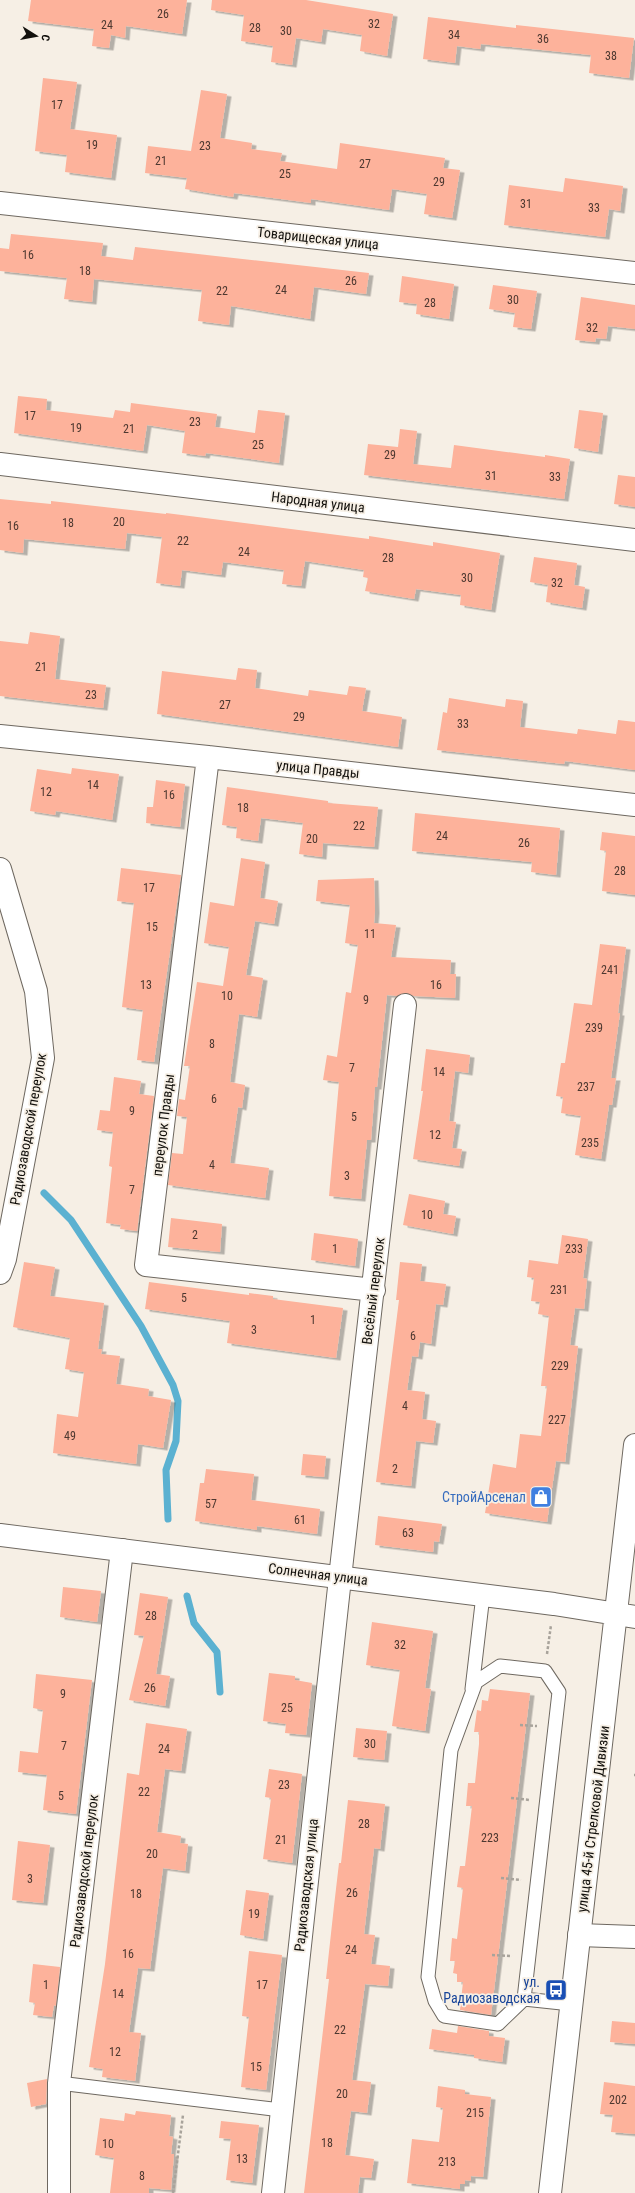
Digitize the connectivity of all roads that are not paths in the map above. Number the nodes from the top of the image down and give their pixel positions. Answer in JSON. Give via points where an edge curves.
{"nodes":[{"id":1,"x":0,"y":203,"type":"edge"},
{"id":2,"x":635,"y":273,"type":"edge"},
{"id":3,"x":0,"y":464,"type":"edge"},
{"id":4,"x":635,"y":540,"type":"edge"},
{"id":5,"x":0,"y":736,"type":"edge"},
{"id":6,"x":208,"y":757,"type":"junction"},
{"id":7,"x":635,"y":805,"type":"edge"},
{"id":8,"x":0,"y":869,"type":"edge"},
{"id":9,"x":405,"y":1005,"type":"dead end"},
{"id":10,"x":0,"y":1273,"type":"edge"},
{"id":11,"x":374,"y":1290,"type":"junction"},
{"id":12,"x":635,"y":1446,"type":"edge"},
{"id":13,"x":0,"y":1535,"type":"edge"},
{"id":14,"x":122,"y":1550,"type":"junction"},
{"id":15,"x":340,"y":1577,"type":"junction"},
{"id":16,"x":483,"y":1595,"type":"junction"},
{"id":17,"x":626,"y":1616,"type":"edge"},
{"id":18,"x":471,"y":1698,"type":"junction"},
{"id":19,"x":579,"y":1935,"type":"junction"},
{"id":20,"x":635,"y":1937,"type":"edge"},
{"id":21,"x":524,"y":1999,"type":"junction"},
{"id":22,"x":571,"y":2004,"type":"junction"},
{"id":23,"x":59,"y":2083,"type":"junction"},
{"id":24,"x":281,"y":2110,"type":"junction"},
{"id":25,"x":59,"y":2193,"type":"edge"},
{"id":26,"x":273,"y":2193,"type":"edge"},
{"id":27,"x":550,"y":2193,"type":"edge"}],
"edges":[{"from":1,"to":2,"type":"street","name":"Товарищеская улица"},
{"from":3,"to":4,"type":"street","name":"Народная улица"},
{"from":5,"to":6,"type":"street","name":"улица Правды"},
{"from":6,"to":7,"type":"street","name":"улица Правды"},
{"from":6,"to":11,"type":"street","name":"переулок Правды","via":[[146,1265]]},
{"from":8,"to":10,"type":"street","name":"Радиозаводской переулок","via":[[36,991],[43,1058],[5,1259]]},
{"from":9,"to":11,"type":"street","name":"Весёлый переулок"},
{"from":11,"to":15,"type":"street","name":"Весёлый переулок"},
{"from":12,"to":17,"type":"street","name":"улица 45-й Стрелковой Дивизии"},
{"from":13,"to":14,"type":"street","name":"Солнечная улица"},
{"from":14,"to":15,"type":"street","name":"Солнечная улица"},
{"from":14,"to":23,"type":"street","name":"Радиозаводской переулок"},
{"from":15,"to":16,"type":"street","name":"Солнечная улица"},
{"from":15,"to":24,"type":"street","name":"Радиозаводская улица"},
{"from":16,"to":17,"type":"street","name":"Солнечная улица"},
{"from":16,"to":18,"type":"lane"},
{"from":17,"to":19,"type":"street","name":"улица 45-й Стрелковой Дивизии"},
{"from":18,"to":21,"type":"lane","via":[[451,1750],[428,1977],[435,2001],[444,2016],[498,2024]]},
{"from":18,"to":21,"type":"lane","via":[[476,1682],[500,1666],[545,1671],[559,1692]]},
{"from":19,"to":20,"type":"street"},
{"from":19,"to":22,"type":"street","name":"улица 45-й Стрелковой Дивизии"},
{"from":21,"to":22,"type":"lane"},
{"from":22,"to":27,"type":"street","name":"улица 45-й Стрелковой Дивизии"},
{"from":23,"to":24,"type":"lane"},
{"from":23,"to":25,"type":"street","name":"Радиозаводской переулок"},
{"from":24,"to":26,"type":"street","name":"Радиозаводская улица"}]}
